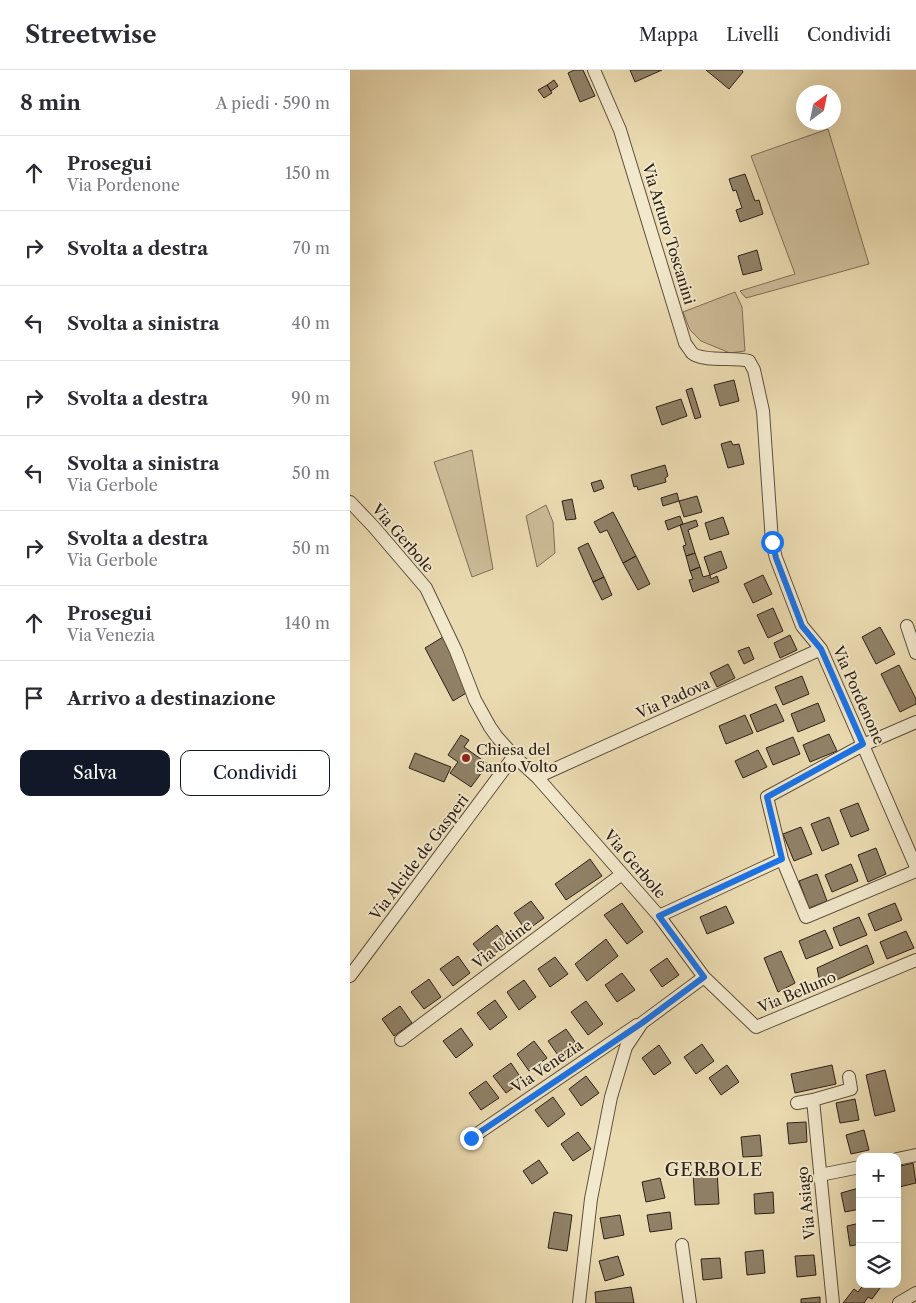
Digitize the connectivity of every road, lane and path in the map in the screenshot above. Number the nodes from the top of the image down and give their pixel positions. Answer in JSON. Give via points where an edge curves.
{"nodes":[{"id":1,"x":594,"y":70,"type":"edge"},
{"id":2,"x":749,"y":360,"type":"joint"},
{"id":3,"x":350,"y":502,"type":"edge"},
{"id":4,"x":907,"y":626,"type":"dead end"},
{"id":5,"x":821,"y":649,"type":"junction"},
{"id":6,"x":916,"y":653,"type":"edge"},
{"id":7,"x":916,"y":722,"type":"edge"},
{"id":8,"x":863,"y":744,"type":"junction"},
{"id":9,"x":514,"y":756,"type":"junction"},
{"id":10,"x":537,"y":776,"type":"junction"},
{"id":11,"x":782,"y":859,"type":"junction"},
{"id":12,"x":916,"y":867,"type":"edge"},
{"id":13,"x":916,"y":871,"type":"edge"},
{"id":14,"x":622,"y":874,"type":"junction"},
{"id":15,"x":659,"y":916,"type":"junction"},
{"id":16,"x":916,"y":960,"type":"edge"},
{"id":17,"x":350,"y":976,"type":"edge"},
{"id":18,"x":704,"y":977,"type":"junction"},
{"id":19,"x":642,"y":1023,"type":"junction"},
{"id":20,"x":401,"y":1040,"type":"dead end"},
{"id":21,"x":849,"y":1077,"type":"dead end"},
{"id":22,"x":813,"y":1100,"type":"junction"},
{"id":23,"x":797,"y":1104,"type":"dead end"},
{"id":24,"x":471,"y":1138,"type":"dead end"},
{"id":25,"x":916,"y":1155,"type":"edge"},
{"id":26,"x":901,"y":1158,"type":"edge"},
{"id":27,"x":856,"y":1168,"type":"edge"},
{"id":28,"x":820,"y":1175,"type":"junction"},
{"id":29,"x":682,"y":1245,"type":"dead end"},
{"id":30,"x":916,"y":1293,"type":"edge"},
{"id":31,"x":579,"y":1303,"type":"edge"},
{"id":32,"x":690,"y":1303,"type":"edge"},
{"id":33,"x":833,"y":1303,"type":"edge"},
{"id":34,"x":900,"y":1303,"type":"edge"}],
"edges":[{"from":1,"to":2,"type":"street","name":"Via Arturo Toscanini","via":[[620,130],[685,343],[693,354],[703,357]]},
{"from":2,"to":5,"type":"street","name":"Via Pordenone","via":[[763,411],[772,542],[802,626]]},
{"from":3,"to":9,"type":"street","name":"Via Gerbole","via":[[426,588],[475,700],[490,728]]},
{"from":4,"to":6,"type":"street"},
{"from":5,"to":8,"type":"street","name":"Via Pordenone"},
{"from":5,"to":10,"type":"street","name":"Via Padova"},
{"from":7,"to":8,"type":"street"},
{"from":8,"to":11,"type":"street","via":[[767,797]]},
{"from":8,"to":12,"type":"street","name":"Via Pordenone"},
{"from":9,"to":10,"type":"street","name":"Via Gerbole"},
{"from":9,"to":17,"type":"street","name":"Via Alcide de Gasperi"},
{"from":10,"to":14,"type":"street","name":"Via Gerbole"},
{"from":11,"to":13,"type":"street","via":[[806,917]]},
{"from":11,"to":15,"type":"street"},
{"from":14,"to":15,"type":"street","name":"Via Gerbole"},
{"from":14,"to":20,"type":"street","name":"Via Udine"},
{"from":15,"to":18,"type":"street","name":"Via Gerbole"},
{"from":16,"to":18,"type":"street","name":"Via Belluno","via":[[756,1027]]},
{"from":18,"to":19,"type":"street"},
{"from":19,"to":24,"type":"street","name":"Via Venezia"},
{"from":19,"to":31,"type":"street","via":[[626,1047],[611,1097],[591,1199]]},
{"from":21,"to":22,"type":"street","via":[[851,1090]]},
{"from":22,"to":23,"type":"street"},
{"from":22,"to":28,"type":"street","name":"Via Asiago"},
{"from":25,"to":26,"type":"street"},
{"from":27,"to":28,"type":"street"},
{"from":28,"to":33,"type":"street","name":"Via Asiago"},
{"from":29,"to":32,"type":"street"},
{"from":30,"to":34,"type":"street"}]}
